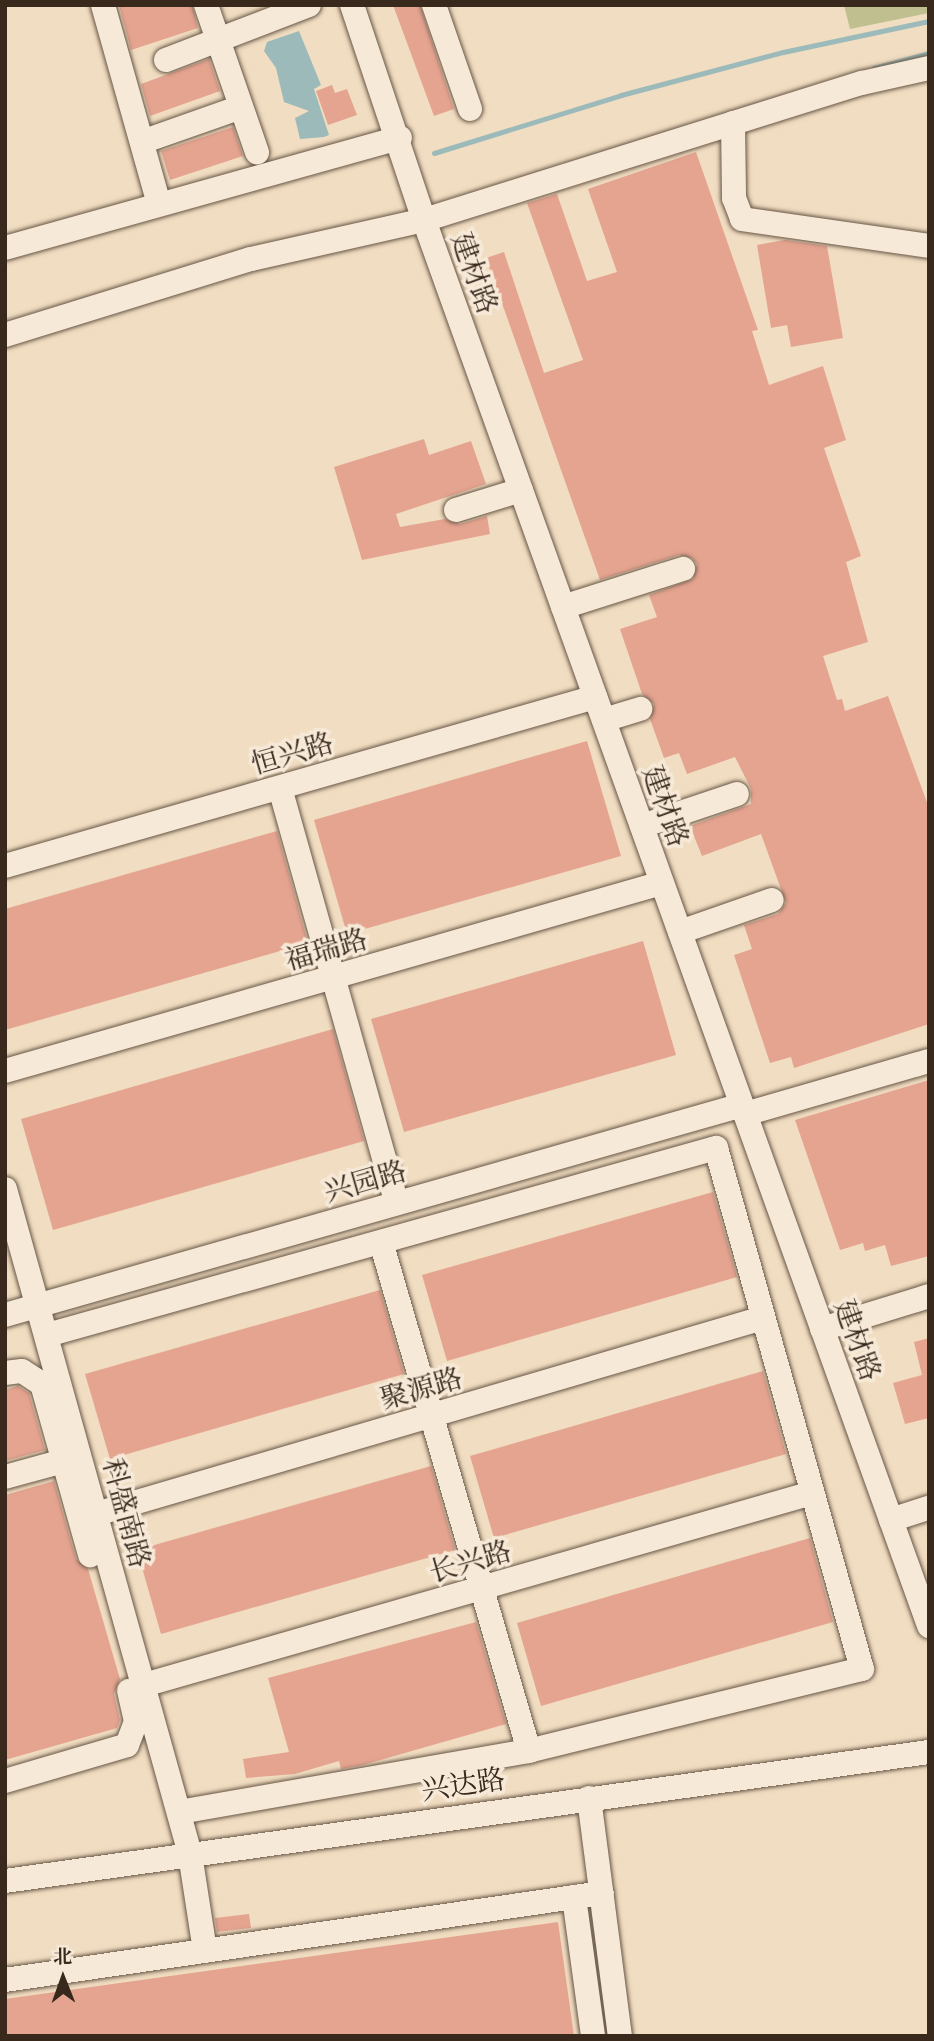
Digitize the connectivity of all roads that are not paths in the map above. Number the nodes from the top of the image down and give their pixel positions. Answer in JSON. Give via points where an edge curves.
{"nodes":[{"id":1,"x":103,"y":5,"type":"edge"},
{"id":2,"x":206,"y":5,"type":"edge"},
{"id":3,"x":309,"y":5,"type":"edge"},
{"id":4,"x":352,"y":5,"type":"edge"},
{"id":5,"x":434,"y":5,"type":"edge"},
{"id":6,"x":218,"y":40,"type":"junction"},
{"id":7,"x":166,"y":60,"type":"dead end"},
{"id":8,"x":929,"y":68,"type":"edge"},
{"id":9,"x":242,"y":107,"type":"junction"},
{"id":10,"x":470,"y":109,"type":"dead end"},
{"id":11,"x":733,"y":123,"type":"junction"},
{"id":12,"x":153,"y":138,"type":"dead end"},
{"id":13,"x":400,"y":138,"type":"junction"},
{"id":14,"x":257,"y":152,"type":"dead end"},
{"id":15,"x":159,"y":204,"type":"junction"},
{"id":16,"x":424,"y":220,"type":"junction"},
{"id":17,"x":929,"y":246,"type":"edge"},
{"id":18,"x":5,"y":248,"type":"edge"},
{"id":19,"x":5,"y":335,"type":"edge"},
{"id":20,"x":521,"y":489,"type":"junction"},
{"id":21,"x":456,"y":510,"type":"dead end"},
{"id":22,"x":683,"y":569,"type":"dead end"},
{"id":23,"x":563,"y":607,"type":"junction"},
{"id":24,"x":595,"y":697,"type":"junction"},
{"id":25,"x":640,"y":709,"type":"dead end"},
{"id":26,"x":604,"y":720,"type":"junction"},
{"id":27,"x":280,"y":788,"type":"junction"},
{"id":28,"x":737,"y":794,"type":"dead end"},
{"id":29,"x":642,"y":826,"type":"junction"},
{"id":30,"x":5,"y":866,"type":"edge"},
{"id":31,"x":662,"y":883,"type":"junction"},
{"id":32,"x":772,"y":900,"type":"dead end"},
{"id":33,"x":680,"y":932,"type":"junction"},
{"id":34,"x":333,"y":977,"type":"junction"},
{"id":35,"x":929,"y":1061,"type":"edge"},
{"id":36,"x":5,"y":1071,"type":"edge"},
{"id":37,"x":743,"y":1110,"type":"junction"},
{"id":38,"x":5,"y":1189,"type":"edge"},
{"id":39,"x":397,"y":1203,"type":"junction"},
{"id":40,"x":381,"y":1242,"type":"junction"},
{"id":41,"x":929,"y":1296,"type":"edge"},
{"id":42,"x":39,"y":1305,"type":"junction"},
{"id":43,"x":5,"y":1315,"type":"edge"},
{"id":44,"x":763,"y":1318,"type":"junction"},
{"id":45,"x":822,"y":1329,"type":"junction"},
{"id":46,"x":47,"y":1335,"type":"junction"},
{"id":47,"x":5,"y":1373,"type":"edge"},
{"id":48,"x":432,"y":1416,"type":"junction"},
{"id":49,"x":63,"y":1461,"type":"junction"},
{"id":50,"x":5,"y":1477,"type":"edge"},
{"id":51,"x":812,"y":1493,"type":"junction"},
{"id":52,"x":929,"y":1508,"type":"edge"},
{"id":53,"x":96,"y":1514,"type":"junction"},
{"id":54,"x":891,"y":1520,"type":"junction"},
{"id":55,"x":482,"y":1588,"type":"junction"},
{"id":56,"x":929,"y":1626,"type":"edge"},
{"id":57,"x":144,"y":1685,"type":"junction"},
{"id":58,"x":529,"y":1751,"type":"junction"},
{"id":59,"x":929,"y":1752,"type":"edge"},
{"id":60,"x":5,"y":1781,"type":"edge"},
{"id":61,"x":589,"y":1798,"type":"junction"},
{"id":62,"x":179,"y":1812,"type":"junction"},
{"id":63,"x":190,"y":1854,"type":"junction"},
{"id":64,"x":5,"y":1881,"type":"edge"},
{"id":65,"x":601,"y":1893,"type":"junction"},
{"id":66,"x":575,"y":1897,"type":"junction"},
{"id":67,"x":205,"y":1951,"type":"junction"},
{"id":68,"x":5,"y":1980,"type":"edge"},
{"id":69,"x":593,"y":2036,"type":"edge"},
{"id":70,"x":620,"y":2036,"type":"edge"}],
"edges":[{"from":1,"to":15,"type":"street"},
{"from":2,"to":6,"type":"street"},
{"from":3,"to":6,"type":"street"},
{"from":4,"to":13,"type":"street","name":"建材路"},
{"from":5,"to":10,"type":"street"},
{"from":6,"to":7,"type":"street"},
{"from":6,"to":9,"type":"street"},
{"from":8,"to":11,"type":"street","via":[[862,83]]},
{"from":9,"to":12,"type":"street"},
{"from":9,"to":14,"type":"street"},
{"from":11,"to":16,"type":"street"},
{"from":11,"to":17,"type":"street","via":[[734,198],[742,219]]},
{"from":13,"to":15,"type":"street"},
{"from":13,"to":16,"type":"street","name":"建材路"},
{"from":15,"to":18,"type":"street"},
{"from":16,"to":19,"type":"street","via":[[251,259]]},
{"from":16,"to":20,"type":"street","name":"建材路"},
{"from":20,"to":21,"type":"street"},
{"from":20,"to":23,"type":"street","name":"建材路"},
{"from":22,"to":23,"type":"street"},
{"from":23,"to":24,"type":"street","name":"建材路"},
{"from":24,"to":26,"type":"street","name":"建材路"},
{"from":24,"to":27,"type":"street","name":"恒兴路"},
{"from":25,"to":26,"type":"street"},
{"from":26,"to":29,"type":"street","name":"建材路"},
{"from":27,"to":30,"type":"street","name":"恒兴路"},
{"from":27,"to":34,"type":"street"},
{"from":28,"to":29,"type":"street"},
{"from":29,"to":31,"type":"street","name":"建材路"},
{"from":31,"to":33,"type":"street","name":"建材路"},
{"from":31,"to":34,"type":"street","name":"福瑞路"},
{"from":32,"to":33,"type":"street"},
{"from":33,"to":37,"type":"street","name":"建材路"},
{"from":34,"to":36,"type":"street","name":"福瑞路"},
{"from":34,"to":39,"type":"street"},
{"from":35,"to":37,"type":"street","name":"兴园路"},
{"from":37,"to":39,"type":"street","name":"兴园路"},
{"from":37,"to":45,"type":"street","name":"建材路"},
{"from":38,"to":42,"type":"street","name":"科盛南路"},
{"from":39,"to":42,"type":"street","name":"兴园路"},
{"from":40,"to":44,"type":"street","via":[[716,1148]]},
{"from":40,"to":46,"type":"street"},
{"from":40,"to":48,"type":"street"},
{"from":41,"to":45,"type":"street"},
{"from":42,"to":43,"type":"street","name":"兴园路"},
{"from":42,"to":46,"type":"street","name":"科盛南路"},
{"from":44,"to":48,"type":"street","name":"聚源路"},
{"from":44,"to":51,"type":"street"},
{"from":45,"to":54,"type":"street","name":"建材路"},
{"from":46,"to":53,"type":"street","name":"科盛南路"},
{"from":47,"to":49,"type":"street","via":[[22,1371],[41,1384]]},
{"from":48,"to":53,"type":"street","name":"聚源路"},
{"from":48,"to":55,"type":"street"},
{"from":49,"to":50,"type":"street"},
{"from":49,"to":60,"type":"street","via":[[136,1729],[127,1745]]},
{"from":51,"to":55,"type":"street","name":"长兴路"},
{"from":51,"to":58,"type":"street","via":[[862,1669]]},
{"from":52,"to":54,"type":"street"},
{"from":53,"to":57,"type":"street","name":"科盛南路"},
{"from":54,"to":56,"type":"street","name":"建材路"},
{"from":55,"to":57,"type":"street","name":"长兴路"},
{"from":55,"to":58,"type":"street"},
{"from":57,"to":62,"type":"street","name":"科盛南路"},
{"from":58,"to":62,"type":"street"},
{"from":59,"to":61,"type":"street","name":"兴达路"},
{"from":61,"to":63,"type":"street","name":"兴达路"},
{"from":61,"to":65,"type":"street"},
{"from":62,"to":63,"type":"street","name":"科盛南路"},
{"from":63,"to":64,"type":"street","name":"兴达路"},
{"from":63,"to":67,"type":"street","name":"科盛南路"},
{"from":65,"to":66,"type":"street"},
{"from":65,"to":70,"type":"street"},
{"from":66,"to":67,"type":"street"},
{"from":66,"to":69,"type":"street"},
{"from":67,"to":68,"type":"street"}]}
